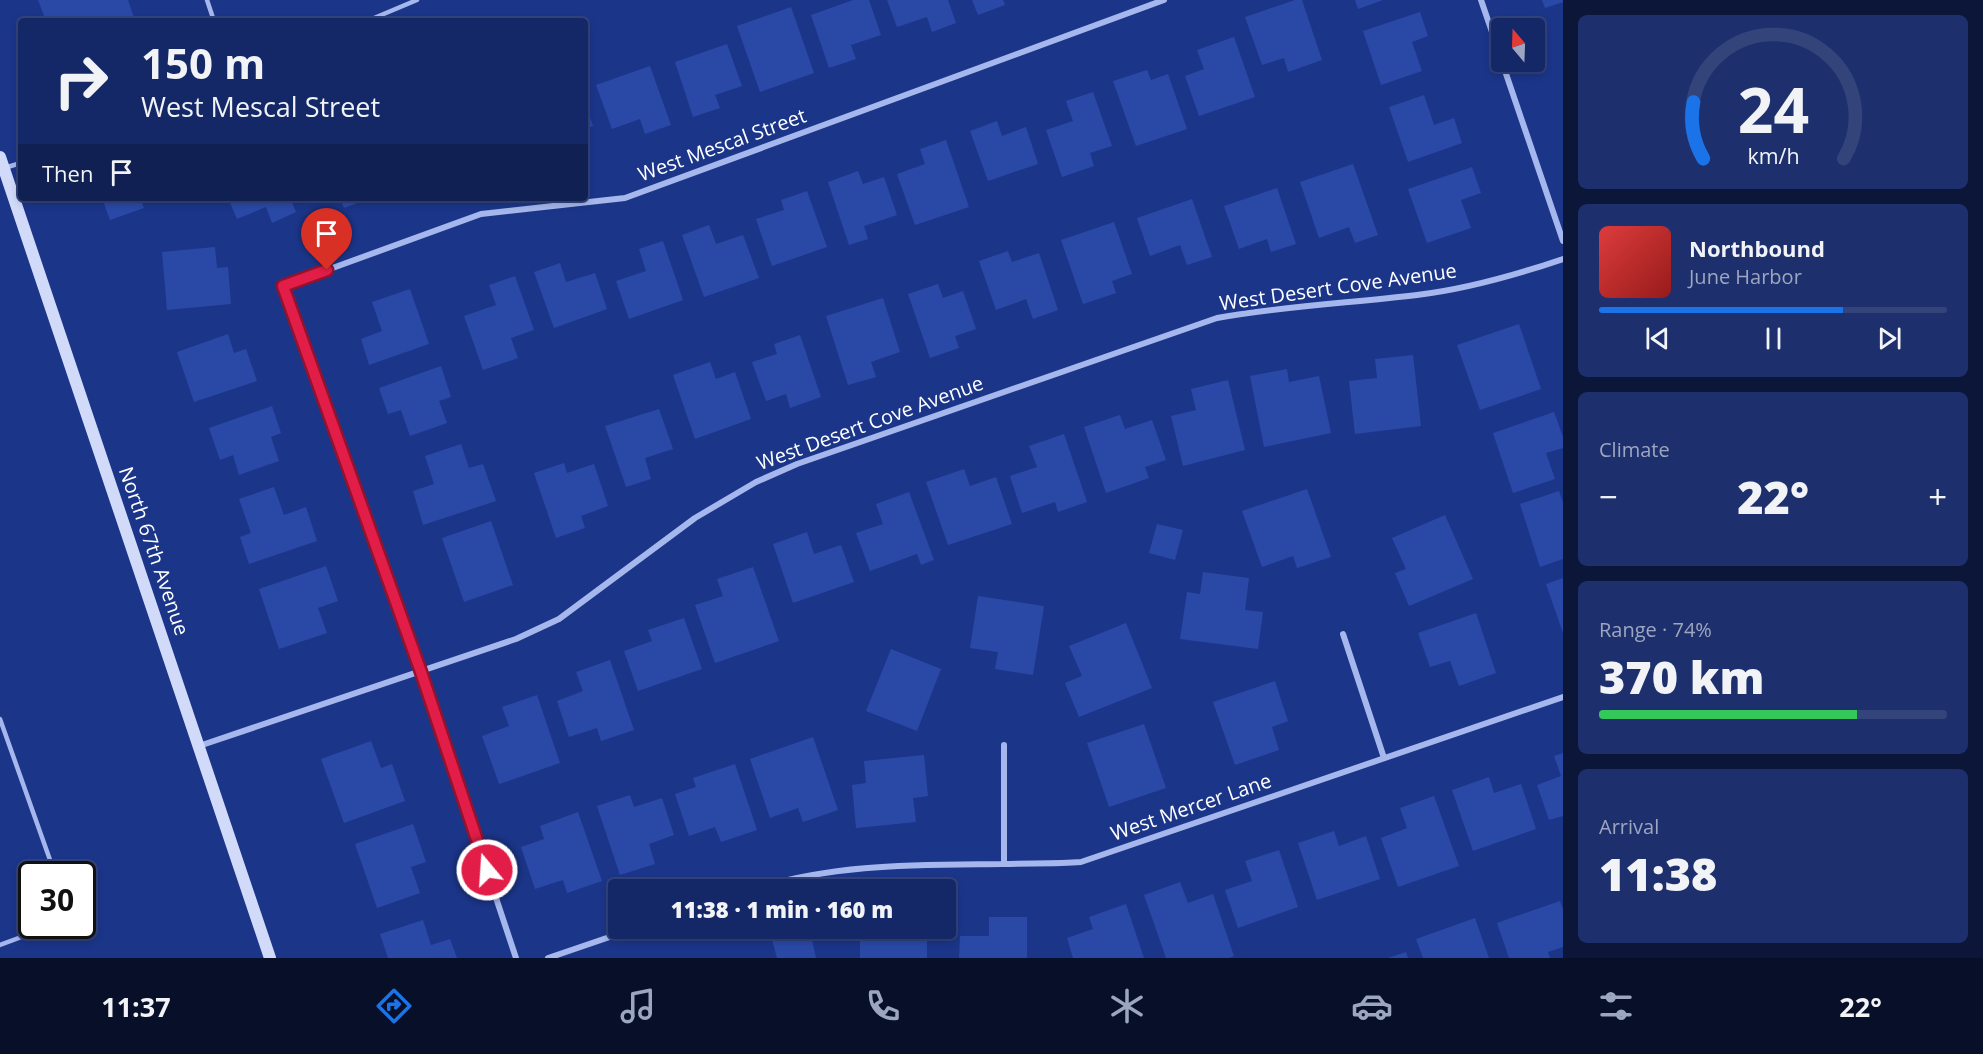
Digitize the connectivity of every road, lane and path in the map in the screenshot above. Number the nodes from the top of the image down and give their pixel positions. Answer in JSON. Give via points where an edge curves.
{"nodes":[{"id":1,"x":207,"y":0,"type":"edge"},
{"id":2,"x":417,"y":0,"type":"edge"},
{"id":3,"x":1164,"y":0,"type":"edge"},
{"id":4,"x":1481,"y":0,"type":"edge"},
{"id":5,"x":213,"y":18,"type":"edge"},
{"id":6,"x":374,"y":18,"type":"edge"},
{"id":7,"x":1491,"y":29,"type":"edge"},
{"id":8,"x":1506,"y":72,"type":"edge"},
{"id":9,"x":2,"y":163,"type":"edge"},
{"id":10,"x":18,"y":163,"type":"edge"},
{"id":11,"x":1563,"y":241,"type":"edge"},
{"id":12,"x":1563,"y":259,"type":"edge"},
{"id":13,"x":1343,"y":634,"type":"dead end"},
{"id":14,"x":421,"y":672,"type":"junction"},
{"id":15,"x":1563,"y":697,"type":"edge"},
{"id":16,"x":0,"y":719,"type":"edge"},
{"id":17,"x":1004,"y":745,"type":"dead end"},
{"id":18,"x":199,"y":746,"type":"junction"},
{"id":19,"x":1384,"y":758,"type":"junction"},
{"id":20,"x":51,"y":861,"type":"edge"},
{"id":21,"x":1004,"y":864,"type":"junction"},
{"id":22,"x":788,"y":879,"type":"edge"},
{"id":23,"x":18,"y":938,"type":"edge"},
{"id":24,"x":608,"y":938,"type":"edge"},
{"id":25,"x":0,"y":945,"type":"edge"},
{"id":26,"x":270,"y":958,"type":"edge"},
{"id":27,"x":516,"y":958,"type":"edge"},
{"id":28,"x":548,"y":958,"type":"edge"}],
"edges":[{"from":1,"to":5,"type":"lane"},
{"from":2,"to":6,"type":"lane"},
{"from":3,"to":14,"type":"street","name":"West Mescal Street","via":[[625,198],[481,214],[283,286]]},
{"from":4,"to":7,"type":"street"},
{"from":8,"to":11,"type":"street"},
{"from":9,"to":10,"type":"lane"},
{"from":9,"to":18,"type":"main road","name":"North 67th Avenue"},
{"from":12,"to":14,"type":"street","name":"West Desert Cove Avenue","via":[[1452,290],[1217,318],[797,464],[756,482],[695,518],[559,619],[516,639]]},
{"from":13,"to":19,"type":"street"},
{"from":14,"to":18,"type":"street","name":"West Desert Cove Avenue"},
{"from":14,"to":27,"type":"street"},
{"from":15,"to":19,"type":"street","name":"West Mercer Lane"},
{"from":16,"to":20,"type":"lane"},
{"from":17,"to":21,"type":"street"},
{"from":18,"to":26,"type":"main road","name":"North 67th Avenue"},
{"from":19,"to":21,"type":"street","name":"West Mercer Lane","via":[[1081,862]]},
{"from":21,"to":22,"type":"street","name":"West Mercer Lane","via":[[833,870]]},
{"from":23,"to":25,"type":"lane"},
{"from":24,"to":28,"type":"street"}]}
